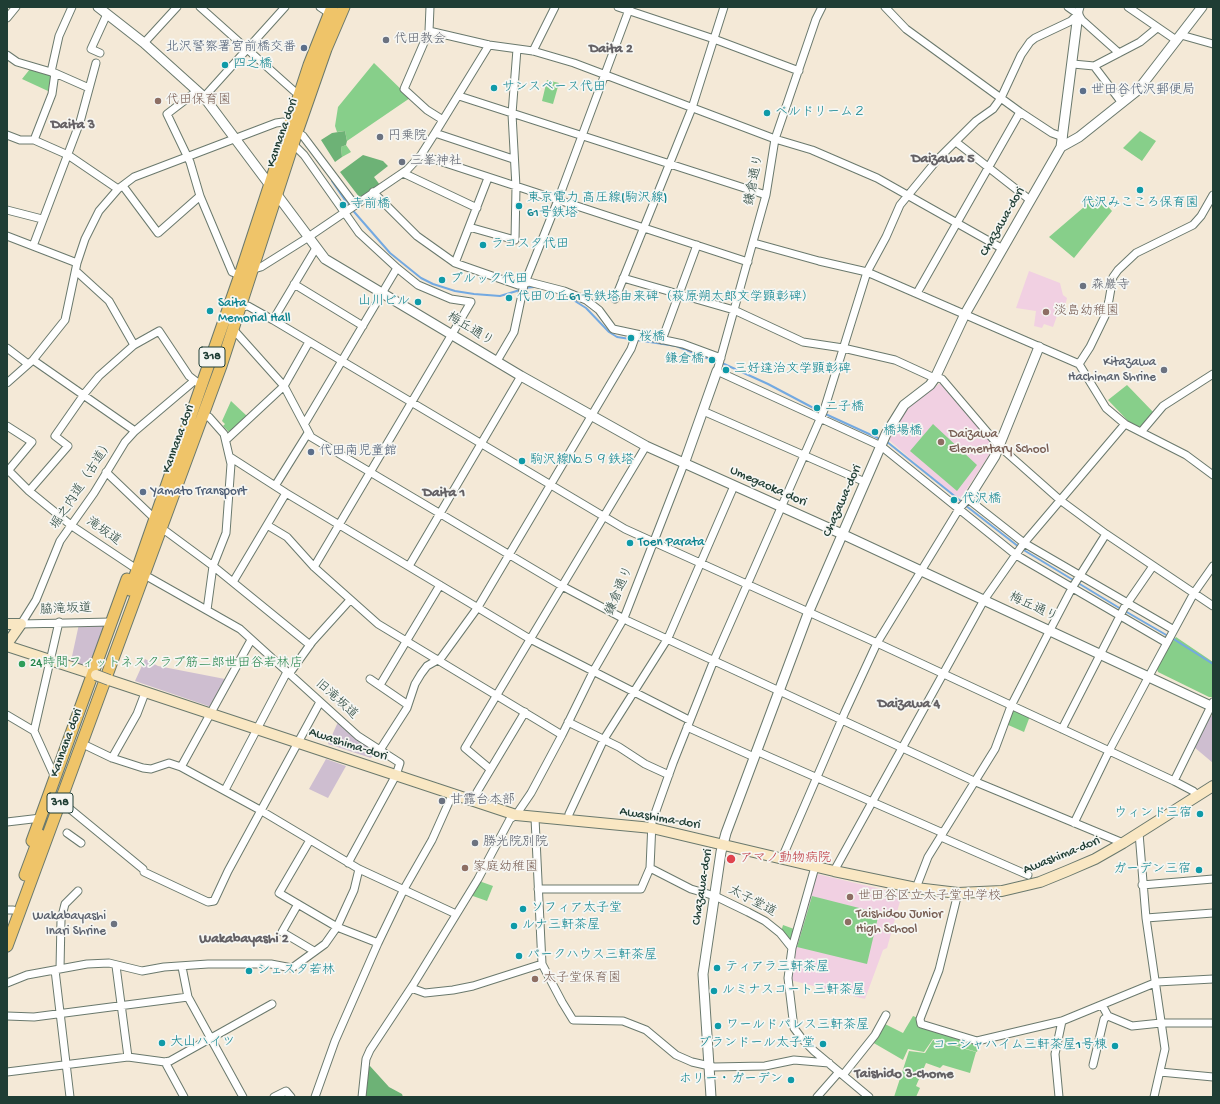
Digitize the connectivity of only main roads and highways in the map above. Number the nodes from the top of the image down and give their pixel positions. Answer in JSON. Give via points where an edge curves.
{"nodes":[{"id":1,"x":344,"y":7,"type":"edge"},
{"id":2,"x":327,"y":9,"type":"edge"},
{"id":3,"x":293,"y":128,"type":"junction"},
{"id":4,"x":155,"y":525,"type":"junction"},
{"id":5,"x":7,"y":624,"type":"edge"},
{"id":6,"x":7,"y":645,"type":"edge"},
{"id":7,"x":94,"y":675,"type":"junction"},
{"id":8,"x":111,"y":681,"type":"junction"},
{"id":9,"x":1213,"y":786,"type":"edge"},
{"id":10,"x":40,"y":856,"type":"junction"},
{"id":11,"x":29,"y":864,"type":"junction"},
{"id":12,"x":10,"y":910,"type":"edge"},
{"id":13,"x":7,"y":924,"type":"edge"},
{"id":14,"x":7,"y":946,"type":"edge"}],
"edges":[{"from":1,"to":3,"type":"main road","name":"Kannana dori","number":"318"},
{"from":2,"to":3,"type":"main road","name":"Kannana dori","number":"318","via":[[300,94]]},
{"from":3,"to":4,"type":"main road","name":"Kannana dori","number":"318","via":[[269,185],[240,275],[198,383]]},
{"from":3,"to":4,"type":"main road","name":"Kannana dori","number":"318","via":[[293,144],[241,307],[202,417]]},
{"from":4,"to":7,"type":"main road","via":[[144,538],[132,566]]},
{"from":4,"to":8,"type":"main road","via":[[159,550]]},
{"from":4,"to":10,"type":"main road","name":"Kannana dori","number":"318"},
{"from":4,"to":11,"type":"main road","name":"Kannana dori","number":"318"},
{"from":5,"to":6,"type":"main road","via":[[21,624]]},
{"from":6,"to":7,"type":"main road","name":"Awashima-dori"},
{"from":7,"to":8,"type":"main road","name":"Awashima-dori","bridge":true},
{"from":7,"to":11,"type":"main road","via":[[32,841]]},
{"from":8,"to":9,"type":"main road","name":"Awashima-dori","via":[[516,815],[652,828],[815,867],[916,888],[958,893],[1002,891],[1041,881],[1095,859]]},
{"from":8,"to":10,"type":"main road","via":[[87,746],[69,810]]},
{"from":10,"to":14,"type":"main road","name":"Kannana dori","number":"318"},
{"from":11,"to":12,"type":"main road","name":"Kannana dori","number":"318"},
{"from":12,"to":13,"type":"main road","name":"Kannana dori","number":"318"}]}
